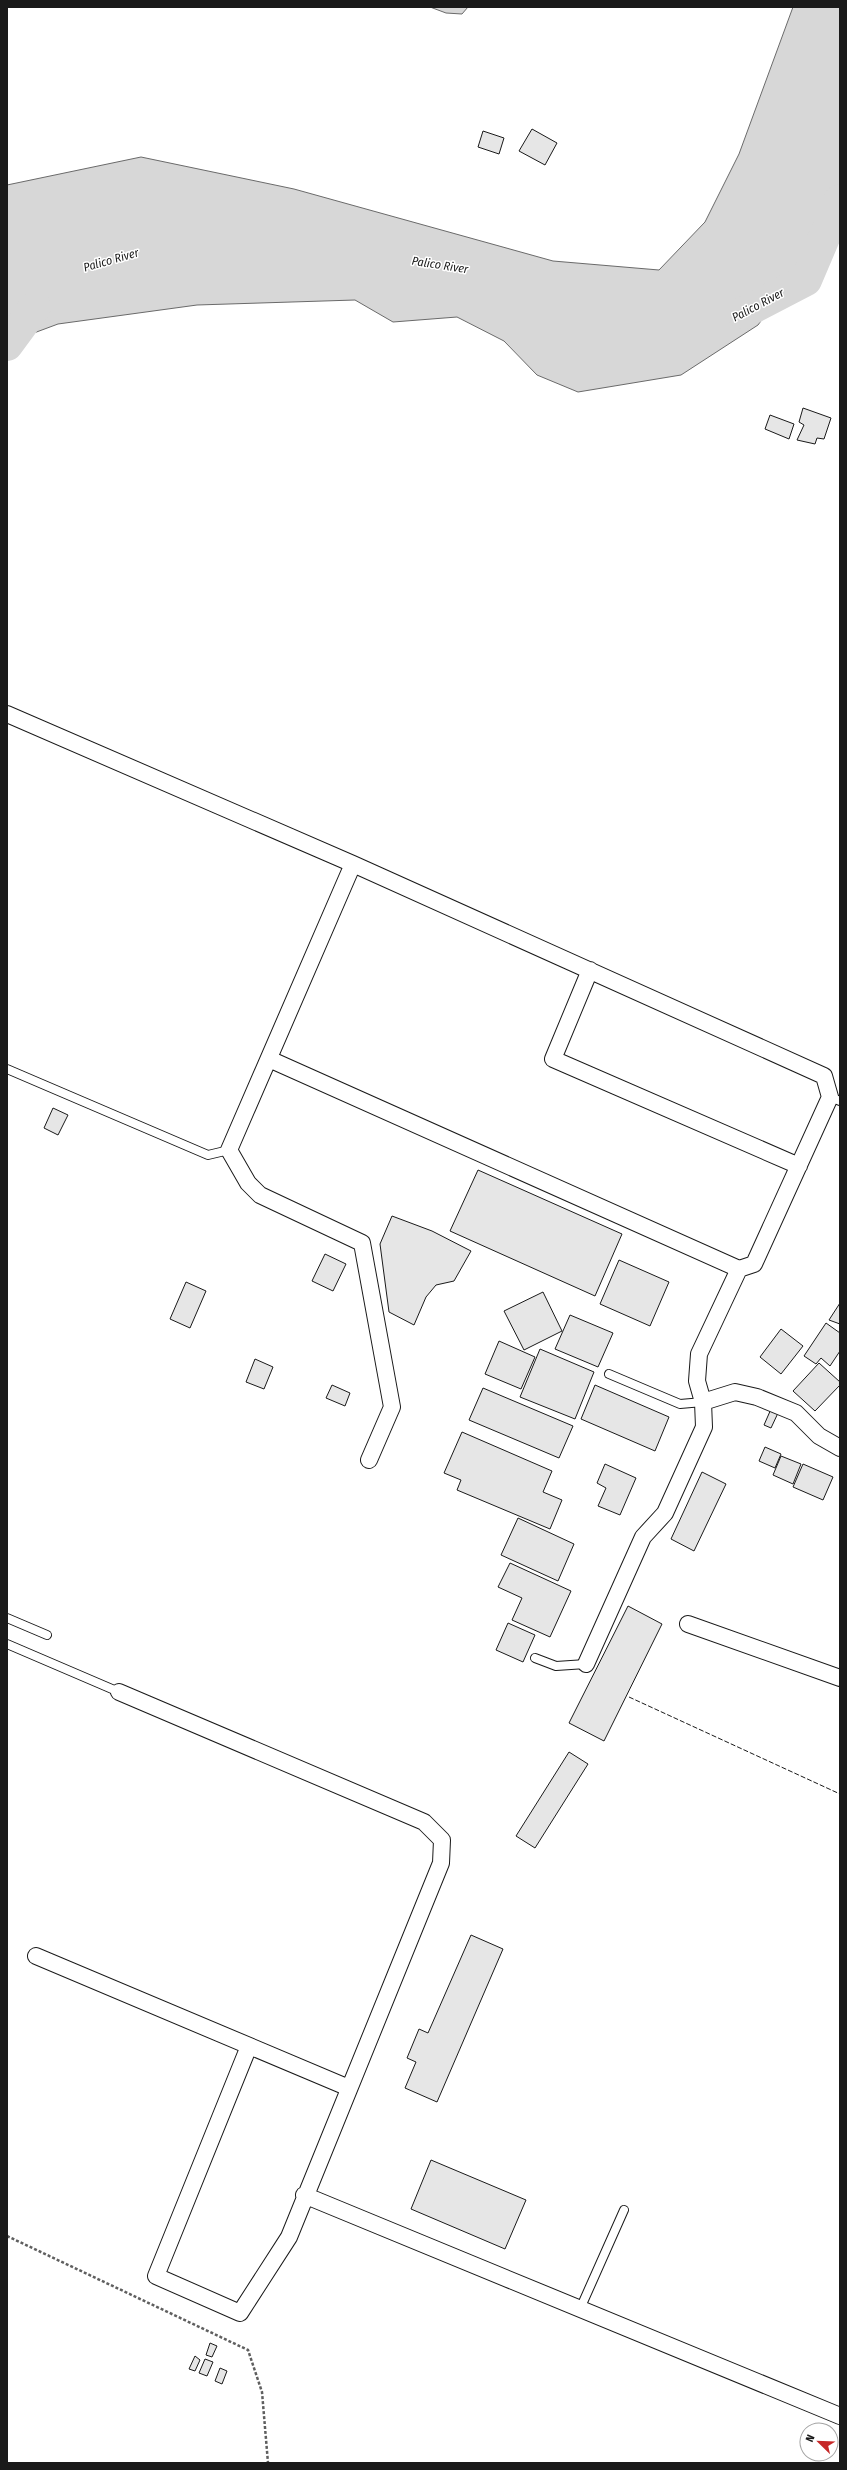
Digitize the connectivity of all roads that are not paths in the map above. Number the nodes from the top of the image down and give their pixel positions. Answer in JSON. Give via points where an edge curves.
{"nodes":[{"id":1,"x":7,"y":714,"type":"edge"},
{"id":2,"x":353,"y":864,"type":"junction"},
{"id":3,"x":590,"y":970,"type":"junction"},
{"id":4,"x":269,"y":1059,"type":"junction"},
{"id":5,"x":7,"y":1069,"type":"edge"},
{"id":6,"x":835,"y":1099,"type":"edge"},
{"id":7,"x":229,"y":1150,"type":"junction"},
{"id":8,"x":799,"y":1166,"type":"junction"},
{"id":9,"x":738,"y":1269,"type":"junction"},
{"id":10,"x":609,"y":1374,"type":"dead end"},
{"id":11,"x":703,"y":1402,"type":"junction"},
{"id":12,"x":840,"y":1448,"type":"edge"},
{"id":13,"x":369,"y":1460,"type":"dead end"},
{"id":14,"x":7,"y":1618,"type":"edge"},
{"id":15,"x":688,"y":1624,"type":"dead end"},
{"id":16,"x":47,"y":1635,"type":"dead end"},
{"id":17,"x":7,"y":1644,"type":"edge"},
{"id":18,"x":535,"y":1658,"type":"dead end"},
{"id":19,"x":586,"y":1664,"type":"joint"},
{"id":20,"x":840,"y":1678,"type":"edge"},
{"id":21,"x":119,"y":1692,"type":"joint"},
{"id":22,"x":36,"y":1956,"type":"dead end"},
{"id":23,"x":249,"y":2046,"type":"junction"},
{"id":24,"x":349,"y":2088,"type":"junction"},
{"id":25,"x":304,"y":2195,"type":"junction"},
{"id":26,"x":624,"y":2210,"type":"dead end"},
{"id":27,"x":580,"y":2309,"type":"junction"},
{"id":28,"x":840,"y":2416,"type":"edge"}],
"edges":[{"from":1,"to":2,"type":"street"},
{"from":2,"to":3,"type":"street"},
{"from":2,"to":4,"type":"street"},
{"from":3,"to":6,"type":"street","via":[[824,1076]]},
{"from":3,"to":8,"type":"street","via":[[553,1059]]},
{"from":4,"to":7,"type":"street"},
{"from":4,"to":9,"type":"street"},
{"from":5,"to":7,"type":"lane","via":[[208,1155]]},
{"from":6,"to":8,"type":"street"},
{"from":7,"to":13,"type":"street","via":[[248,1183],[260,1195],[362,1243],[392,1407]]},
{"from":8,"to":9,"type":"street","via":[[754,1264]]},
{"from":9,"to":11,"type":"street","via":[[699,1354],[696,1381]]},
{"from":10,"to":11,"type":"lane","via":[[680,1404]]},
{"from":11,"to":12,"type":"street","via":[[735,1392],[757,1397],[796,1413],[819,1436]]},
{"from":11,"to":19,"type":"street","via":[[704,1427],[664,1513],[643,1537]]},
{"from":14,"to":16,"type":"lane"},
{"from":15,"to":20,"type":"street"},
{"from":17,"to":21,"type":"lane"},
{"from":18,"to":19,"type":"lane","via":[[556,1666]]},
{"from":21,"to":24,"type":"street","via":[[424,1822],[442,1840],[441,1863]]},
{"from":22,"to":23,"type":"street"},
{"from":23,"to":24,"type":"street"},
{"from":23,"to":25,"type":"street","via":[[156,2276],[240,2313],[289,2237]]},
{"from":24,"to":25,"type":"street"},
{"from":25,"to":27,"type":"street"},
{"from":26,"to":27,"type":"lane"},
{"from":27,"to":28,"type":"street"}]}
